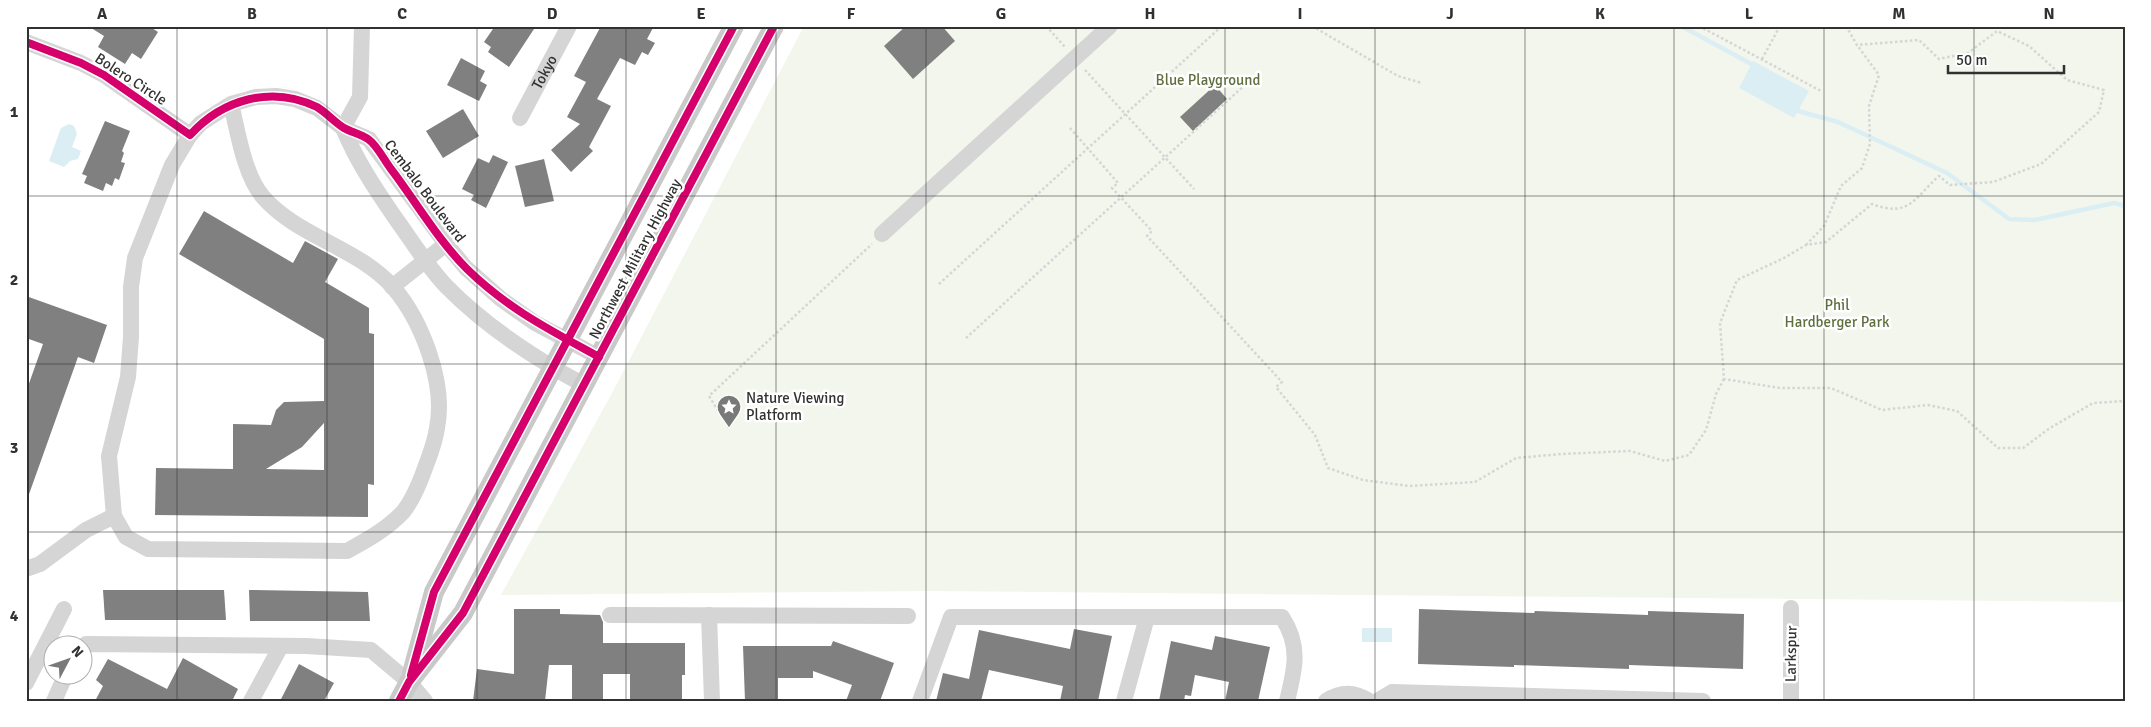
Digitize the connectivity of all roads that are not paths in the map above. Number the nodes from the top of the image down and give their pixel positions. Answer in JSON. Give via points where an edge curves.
{"nodes":[{"id":1,"x":362,"y":26,"type":"edge"},
{"id":2,"x":569,"y":26,"type":"edge"},
{"id":3,"x":734,"y":26,"type":"edge"},
{"id":4,"x":774,"y":26,"type":"edge"},
{"id":5,"x":1110,"y":26,"type":"edge"},
{"id":6,"x":26,"y":42,"type":"edge"},
{"id":7,"x":232,"y":104,"type":"junction"},
{"id":8,"x":520,"y":118,"type":"dead end"},
{"id":9,"x":343,"y":128,"type":"junction"},
{"id":10,"x":190,"y":135,"type":"junction"},
{"id":11,"x":882,"y":234,"type":"road end"},
{"id":12,"x":446,"y":244,"type":"junction"},
{"id":13,"x":425,"y":260,"type":"junction"},
{"id":14,"x":392,"y":287,"type":"junction"},
{"id":15,"x":567,"y":339,"type":"junction"},
{"id":16,"x":599,"y":357,"type":"junction"},
{"id":17,"x":552,"y":368,"type":"junction"},
{"id":18,"x":584,"y":385,"type":"junction"},
{"id":19,"x":114,"y":516,"type":"junction"},
{"id":20,"x":26,"y":569,"type":"edge"},
{"id":21,"x":1791,"y":608,"type":"dead end"},
{"id":22,"x":64,"y":609,"type":"dead end"},
{"id":23,"x":610,"y":615,"type":"dead end"},
{"id":24,"x":709,"y":616,"type":"junction"},
{"id":25,"x":908,"y":616,"type":"dead end"},
{"id":26,"x":1147,"y":617,"type":"junction"},
{"id":27,"x":92,"y":644,"type":"edge"},
{"id":28,"x":281,"y":646,"type":"junction"},
{"id":29,"x":409,"y":682,"type":"junction"},
{"id":30,"x":26,"y":683,"type":"edge"},
{"id":31,"x":62,"y":684,"type":"edge"},
{"id":32,"x":54,"y":701,"type":"edge"},
{"id":33,"x":251,"y":701,"type":"edge"},
{"id":34,"x":399,"y":701,"type":"edge"},
{"id":35,"x":425,"y":701,"type":"edge"},
{"id":36,"x":712,"y":701,"type":"edge"},
{"id":37,"x":920,"y":701,"type":"edge"},
{"id":38,"x":1124,"y":701,"type":"edge"},
{"id":39,"x":1287,"y":701,"type":"edge"},
{"id":40,"x":1326,"y":701,"type":"edge"},
{"id":41,"x":1369,"y":701,"type":"edge"},
{"id":42,"x":1377,"y":701,"type":"edge"},
{"id":43,"x":1703,"y":701,"type":"edge"},
{"id":44,"x":1791,"y":701,"type":"edge"}],
"edges":[{"from":1,"to":9,"type":"street","via":[[360,96]]},
{"from":2,"to":8,"type":"street","name":"Tokyo"},
{"from":3,"to":15,"type":"main road","name":"Northwest Military Highway"},
{"from":4,"to":16,"type":"main road","name":"Northwest Military Highway"},
{"from":5,"to":11,"type":"street"},
{"from":6,"to":10,"type":"street","name":"Bolero Circle","via":[[104,75]]},
{"from":7,"to":9,"type":"street","name":"Cembalo Boulevard","via":[[256,97],[294,98],[317,108]]},
{"from":7,"to":10,"type":"street","name":"Cembalo Boulevard","via":[[201,123]]},
{"from":7,"to":14,"type":"street","via":[[247,168],[261,195],[278,213],[370,267]]},
{"from":9,"to":12,"type":"street","name":"Cembalo Boulevard","via":[[369,139]]},
{"from":9,"to":13,"type":"street","name":"Cembalo Boulevard","via":[[352,150]]},
{"from":10,"to":19,"type":"street","name":"Cembalo Boulevard","via":[[172,165],[135,258],[128,377],[109,456]]},
{"from":12,"to":13,"type":"street"},
{"from":12,"to":15,"type":"street","name":"Cembalo Boulevard","via":[[466,268],[501,299],[535,323]]},
{"from":13,"to":14,"type":"street"},
{"from":13,"to":17,"type":"street","name":"Cembalo Boulevard","via":[[445,285],[479,316]]},
{"from":14,"to":19,"type":"street","via":[[413,316],[432,361],[439,400],[438,428],[422,478],[404,511],[373,537],[347,551],[148,549],[126,537]]},
{"from":15,"to":16,"type":"street","name":"Cembalo Boulevard"},
{"from":15,"to":17,"type":"main road","name":"Northwest Military Highway"},
{"from":16,"to":18,"type":"main road","name":"Northwest Military Highway"},
{"from":17,"to":18,"type":"street","name":"Cembalo Boulevard"},
{"from":17,"to":29,"type":"main road","name":"Northwest Military Highway","via":[[434,592]]},
{"from":18,"to":29,"type":"main road","name":"Northwest Military Highway","via":[[463,613]]},
{"from":19,"to":20,"type":"street","via":[[79,534],[40,564]]},
{"from":21,"to":44,"type":"street","name":"Larkspur"},
{"from":22,"to":30,"type":"street"},
{"from":23,"to":24,"type":"street"},
{"from":24,"to":25,"type":"street"},
{"from":24,"to":36,"type":"street"},
{"from":26,"to":37,"type":"street","via":[[950,617]]},
{"from":26,"to":38,"type":"street"},
{"from":26,"to":39,"type":"street","via":[[1282,617],[1292,632],[1295,648]]},
{"from":27,"to":28,"type":"street"},
{"from":28,"to":29,"type":"street","via":[[371,650]]},
{"from":28,"to":33,"type":"street"},
{"from":29,"to":34,"type":"main road","name":"Northwest Military Highway"},
{"from":29,"to":35,"type":"street"},
{"from":31,"to":32,"type":"street"},
{"from":40,"to":41,"type":"street","via":[[1349,692]]},
{"from":42,"to":43,"type":"street","via":[[1392,692]]}]}
